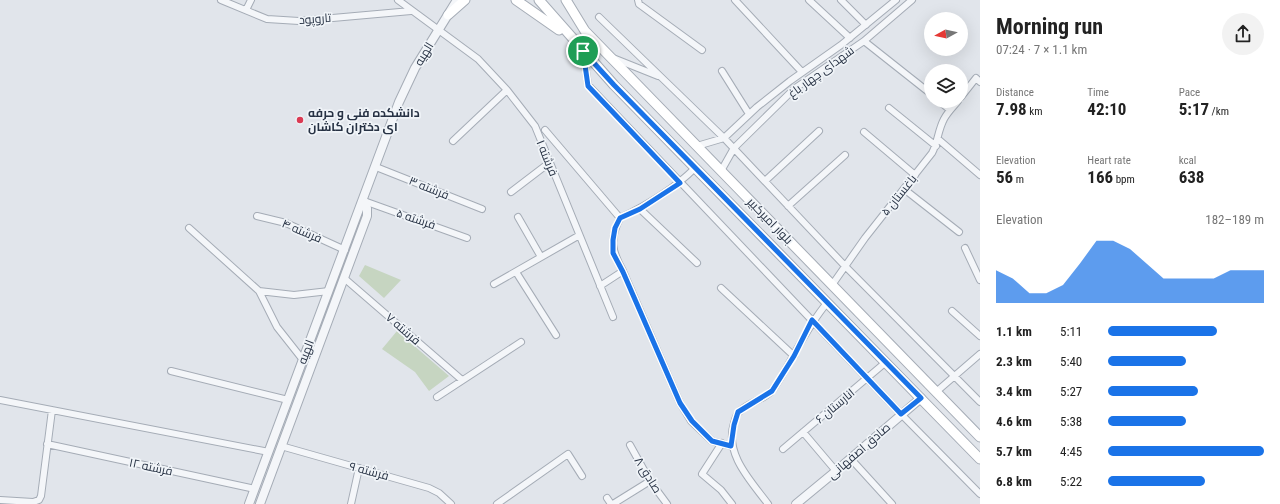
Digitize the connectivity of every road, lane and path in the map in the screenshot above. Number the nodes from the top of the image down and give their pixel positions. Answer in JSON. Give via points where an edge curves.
{"nodes":[{"id":1,"x":221,"y":0,"type":"edge"},
{"id":2,"x":251,"y":0,"type":"edge"},
{"id":3,"x":398,"y":0,"type":"edge"},
{"id":4,"x":457,"y":0,"type":"edge"},
{"id":5,"x":465,"y":0,"type":"edge"},
{"id":6,"x":516,"y":0,"type":"edge"},
{"id":7,"x":539,"y":0,"type":"edge"},
{"id":8,"x":566,"y":0,"type":"edge"},
{"id":9,"x":638,"y":0,"type":"edge"},
{"id":10,"x":735,"y":0,"type":"edge"},
{"id":11,"x":810,"y":0,"type":"edge"},
{"id":12,"x":841,"y":0,"type":"edge"},
{"id":13,"x":896,"y":0,"type":"edge"},
{"id":14,"x":912,"y":0,"type":"edge"},
{"id":15,"x":246,"y":10,"type":"junction"},
{"id":16,"x":412,"y":11,"type":"junction"},
{"id":17,"x":448,"y":16,"type":"junction"},
{"id":18,"x":599,"y":17,"type":"dead end"},
{"id":19,"x":866,"y":25,"type":"junction"},
{"id":20,"x":438,"y":30,"type":"junction"},
{"id":21,"x":571,"y":38,"type":"junction"},
{"id":22,"x":850,"y":38,"type":"junction"},
{"id":23,"x":864,"y":41,"type":"junction"},
{"id":24,"x":702,"y":50,"type":"dead end"},
{"id":25,"x":583,"y":51,"type":"junction"},
{"id":26,"x":609,"y":56,"type":"junction"},
{"id":27,"x":722,"y":71,"type":"dead end"},
{"id":28,"x":802,"y":72,"type":"junction"},
{"id":29,"x":662,"y":77,"type":"junction"},
{"id":30,"x":978,"y":80,"type":"edge"},
{"id":31,"x":924,"y":88,"type":"edge"},
{"id":32,"x":507,"y":90,"type":"junction"},
{"id":33,"x":968,"y":90,"type":"edge"},
{"id":34,"x":889,"y":108,"type":"dead end"},
{"id":35,"x":948,"y":108,"type":"edge"},
{"id":36,"x":950,"y":110,"type":"joint"},
{"id":37,"x":749,"y":114,"type":"junction"},
{"id":38,"x":545,"y":130,"type":"dead end"},
{"id":39,"x":819,"y":131,"type":"dead end"},
{"id":40,"x":864,"y":132,"type":"dead end"},
{"id":41,"x":724,"y":138,"type":"junction"},
{"id":42,"x":938,"y":139,"type":"junction"},
{"id":43,"x":453,"y":142,"type":"dead end"},
{"id":44,"x":697,"y":146,"type":"junction"},
{"id":45,"x":936,"y":146,"type":"junction"},
{"id":46,"x":734,"y":148,"type":"junction"},
{"id":47,"x":845,"y":155,"type":"dead end"},
{"id":48,"x":549,"y":163,"type":"junction"},
{"id":49,"x":376,"y":167,"type":"junction"},
{"id":50,"x":695,"y":168,"type":"junction"},
{"id":51,"x":721,"y":171,"type":"junction"},
{"id":52,"x":915,"y":175,"type":"junction"},
{"id":53,"x":980,"y":175,"type":"edge"},
{"id":54,"x":765,"y":181,"type":"junction"},
{"id":55,"x":680,"y":183,"type":"junction"},
{"id":56,"x":904,"y":188,"type":"junction"},
{"id":57,"x":511,"y":192,"type":"dead end"},
{"id":58,"x":364,"y":201,"type":"junction"},
{"id":59,"x":788,"y":206,"type":"junction"},
{"id":60,"x":482,"y":209,"type":"dead end"},
{"id":61,"x":640,"y":209,"type":"junction"},
{"id":62,"x":257,"y":216,"type":"dead end"},
{"id":63,"x":518,"y":217,"type":"dead end"},
{"id":64,"x":620,"y":218,"type":"junction"},
{"id":65,"x":189,"y":228,"type":"dead end"},
{"id":66,"x":959,"y":232,"type":"dead end"},
{"id":67,"x":578,"y":236,"type":"junction"},
{"id":68,"x":467,"y":238,"type":"dead end"},
{"id":69,"x":965,"y":248,"type":"dead end"},
{"id":70,"x":345,"y":250,"type":"junction"},
{"id":71,"x":541,"y":257,"type":"junction"},
{"id":72,"x":697,"y":263,"type":"dead end"},
{"id":73,"x":845,"y":266,"type":"junction"},
{"id":74,"x":516,"y":272,"type":"junction"},
{"id":75,"x":623,"y":272,"type":"junction"},
{"id":76,"x":344,"y":278,"type":"junction"},
{"id":77,"x":980,"y":280,"type":"edge"},
{"id":78,"x":494,"y":284,"type":"dead end"},
{"id":79,"x":832,"y":285,"type":"junction"},
{"id":80,"x":600,"y":286,"type":"junction"},
{"id":81,"x":722,"y":288,"type":"dead end"},
{"id":82,"x":259,"y":291,"type":"junction"},
{"id":83,"x":329,"y":291,"type":"junction"},
{"id":84,"x":827,"y":303,"type":"junction"},
{"id":85,"x":952,"y":311,"type":"dead end"},
{"id":86,"x":614,"y":317,"type":"dead end"},
{"id":87,"x":812,"y":320,"type":"junction"},
{"id":88,"x":556,"y":335,"type":"dead end"},
{"id":89,"x":980,"y":336,"type":"edge"},
{"id":90,"x":522,"y":342,"type":"dead end"},
{"id":91,"x":980,"y":354,"type":"edge"},
{"id":92,"x":794,"y":356,"type":"junction"},
{"id":93,"x":303,"y":360,"type":"junction"},
{"id":94,"x":886,"y":362,"type":"junction"},
{"id":95,"x":172,"y":371,"type":"dead end"},
{"id":96,"x":954,"y":376,"type":"junction"},
{"id":97,"x":867,"y":379,"type":"junction"},
{"id":98,"x":462,"y":380,"type":"junction"},
{"id":99,"x":293,"y":388,"type":"junction"},
{"id":100,"x":301,"y":392,"type":"junction"},
{"id":101,"x":936,"y":392,"type":"junction"},
{"id":102,"x":437,"y":396,"type":"dead end"},
{"id":103,"x":921,"y":398,"type":"junction"},
{"id":104,"x":0,"y":400,"type":"edge"},
{"id":105,"x":288,"y":400,"type":"junction"},
{"id":106,"x":980,"y":402,"type":"edge"},
{"id":107,"x":52,"y":410,"type":"junction"},
{"id":108,"x":901,"y":414,"type":"junction"},
{"id":109,"x":803,"y":432,"type":"junction"},
{"id":110,"x":980,"y":437,"type":"edge"},
{"id":111,"x":722,"y":443,"type":"junction"},
{"id":112,"x":47,"y":444,"type":"junction"},
{"id":113,"x":630,"y":445,"type":"dead end"},
{"id":114,"x":281,"y":446,"type":"junction"},
{"id":115,"x":731,"y":446,"type":"junction"},
{"id":116,"x":783,"y":448,"type":"dead end"},
{"id":117,"x":269,"y":452,"type":"junction"},
{"id":118,"x":851,"y":458,"type":"junction"},
{"id":119,"x":980,"y":459,"type":"edge"},
{"id":120,"x":359,"y":468,"type":"junction"},
{"id":121,"x":836,"y":471,"type":"junction"},
{"id":122,"x":582,"y":476,"type":"dead end"},
{"id":123,"x":650,"y":481,"type":"junction"},
{"id":124,"x":255,"y":489,"type":"junction"},
{"id":125,"x":980,"y":494,"type":"edge"},
{"id":126,"x":607,"y":498,"type":"dead end"},
{"id":127,"x":0,"y":500,"type":"edge"},
{"id":128,"x":249,"y":504,"type":"edge"},
{"id":129,"x":261,"y":504,"type":"edge"},
{"id":130,"x":351,"y":504,"type":"edge"},
{"id":131,"x":452,"y":504,"type":"edge"},
{"id":132,"x":496,"y":504,"type":"edge"},
{"id":133,"x":612,"y":504,"type":"edge"},
{"id":134,"x":666,"y":504,"type":"edge"},
{"id":135,"x":732,"y":504,"type":"edge"},
{"id":136,"x":768,"y":504,"type":"edge"},
{"id":137,"x":796,"y":504,"type":"edge"},
{"id":138,"x":892,"y":504,"type":"edge"}],
"edges":[{"from":1,"to":15,"type":"street","name":"تاروپود"},
{"from":2,"to":15,"type":"street"},
{"from":3,"to":16,"type":"street","name":"فرشته ۱"},
{"from":4,"to":17,"type":"street","name":"الهیه"},
{"from":5,"to":17,"type":"main road"},
{"from":6,"to":21,"type":"main road"},
{"from":7,"to":21,"type":"main road","name":"بلوار امیرکبیر"},
{"from":8,"to":26,"type":"main road","name":"بلوار امیرکبیر","via":[[585,32]]},
{"from":9,"to":24,"type":"street","via":[[639,4]]},
{"from":10,"to":28,"type":"street"},
{"from":11,"to":22,"type":"street"},
{"from":12,"to":19,"type":"street"},
{"from":13,"to":19,"type":"street","name":"شهدای چهار باغ"},
{"from":14,"to":23,"type":"street","name":"شهدای چهار باغ"},
{"from":15,"to":16,"type":"street","name":"تاروپود","via":[[267,19],[299,21]]},
{"from":16,"to":20,"type":"street","name":"فرشته ۱"},
{"from":17,"to":20,"type":"street","name":"الهیه"},
{"from":18,"to":29,"type":"street"},
{"from":19,"to":22,"type":"street","name":"شهدای چهار باغ"},
{"from":20,"to":32,"type":"street","name":"فرشته ۱","via":[[478,59]]},
{"from":20,"to":49,"type":"street","name":"الهیه","via":[[407,84]]},
{"from":21,"to":25,"type":"main road","name":"بلوار امیرکبیر"},
{"from":22,"to":28,"type":"street","name":"شهدای چهار باغ"},
{"from":23,"to":31,"type":"street"},
{"from":23,"to":46,"type":"street","name":"شهدای چهار باغ","via":[[794,89]]},
{"from":25,"to":50,"type":"main road","name":"بلوار امیرکبیر"},
{"from":25,"to":55,"type":"street","via":[[588,86]]},
{"from":26,"to":29,"type":"street"},
{"from":26,"to":44,"type":"main road","name":"بلوار امیرکبیر"},
{"from":27,"to":37,"type":"street"},
{"from":28,"to":37,"type":"street","name":"شهدای چهار باغ"},
{"from":29,"to":41,"type":"street"},
{"from":30,"to":33,"type":"street"},
{"from":32,"to":43,"type":"street"},
{"from":32,"to":48,"type":"street","name":"فرشته ۱","via":[[535,126]]},
{"from":34,"to":45,"type":"street"},
{"from":35,"to":36,"type":"street"},
{"from":36,"to":42,"type":"street","name":"باغستان ۵","via":[[944,117]]},
{"from":37,"to":41,"type":"street","name":"شهدای چهار باغ"},
{"from":38,"to":64,"type":"street"},
{"from":39,"to":54,"type":"street"},
{"from":40,"to":52,"type":"street"},
{"from":41,"to":44,"type":"street"},
{"from":41,"to":46,"type":"street"},
{"from":42,"to":45,"type":"street","name":"باغستان ۵"},
{"from":42,"to":53,"type":"street"},
{"from":44,"to":51,"type":"main road","name":"بلوار امیرکبیر"},
{"from":45,"to":52,"type":"street","name":"باغستان ۵"},
{"from":46,"to":51,"type":"street","name":"شهدای چهار باغ"},
{"from":46,"to":54,"type":"street"},
{"from":47,"to":59,"type":"street"},
{"from":48,"to":57,"type":"street"},
{"from":48,"to":67,"type":"street","name":"فرشته ۱"},
{"from":49,"to":58,"type":"street","name":"الهیه"},
{"from":49,"to":60,"type":"street","name":"فرشته ۳"},
{"from":50,"to":55,"type":"street"},
{"from":50,"to":84,"type":"main road","name":"بلوار امیرکبیر"},
{"from":51,"to":79,"type":"main road","name":"بلوار امیرکبیر"},
{"from":52,"to":56,"type":"street","name":"باغستان ۵"},
{"from":54,"to":59,"type":"street"},
{"from":55,"to":61,"type":"street"},
{"from":55,"to":87,"type":"street"},
{"from":56,"to":66,"type":"street"},
{"from":56,"to":73,"type":"street","name":"باغستان ۵"},
{"from":58,"to":68,"type":"street","name":"فرشته ۵"},
{"from":58,"to":70,"type":"street","name":"الهیه"},
{"from":58,"to":76,"type":"street","name":"الهیه","via":[[367,216]]},
{"from":59,"to":73,"type":"street"},
{"from":61,"to":64,"type":"street"},
{"from":61,"to":72,"type":"street"},
{"from":62,"to":70,"type":"street","name":"فرشته ۴","via":[[286,223]]},
{"from":63,"to":71,"type":"street"},
{"from":64,"to":75,"type":"street","via":[[615,228],[613,253]]},
{"from":65,"to":82,"type":"street"},
{"from":67,"to":71,"type":"street"},
{"from":67,"to":80,"type":"street","name":"فرشته ۱"},
{"from":69,"to":77,"type":"street"},
{"from":70,"to":83,"type":"street","name":"الهیه"},
{"from":71,"to":74,"type":"street"},
{"from":73,"to":79,"type":"street","name":"باغستان ۵"},
{"from":73,"to":96,"type":"street"},
{"from":74,"to":78,"type":"street"},
{"from":74,"to":88,"type":"street"},
{"from":75,"to":80,"type":"street"},
{"from":75,"to":111,"type":"street","via":[[680,403],[692,421],[712,441]]},
{"from":76,"to":98,"type":"street","name":"فرشته ۷"},
{"from":76,"to":100,"type":"street","name":"الهیه"},
{"from":79,"to":101,"type":"main road","name":"بلوار امیرکبیر"},
{"from":80,"to":86,"type":"street","name":"فرشته ۱"},
{"from":81,"to":92,"type":"street"},
{"from":82,"to":83,"type":"street","via":[[294,295]]},
{"from":82,"to":93,"type":"street","via":[[277,327]]},
{"from":83,"to":93,"type":"street","name":"الهیه"},
{"from":84,"to":87,"type":"street"},
{"from":84,"to":94,"type":"main road","name":"بلوار امیرکبیر"},
{"from":85,"to":89,"type":"street"},
{"from":87,"to":92,"type":"street"},
{"from":87,"to":97,"type":"street"},
{"from":90,"to":98,"type":"street"},
{"from":91,"to":96,"type":"street"},
{"from":92,"to":115,"type":"street","via":[[772,391],[738,412]]},
{"from":93,"to":99,"type":"street","name":"الهیه"},
{"from":94,"to":97,"type":"street","name":"انارستان ۶"},
{"from":94,"to":103,"type":"main road","name":"بلوار امیرکبیر"},
{"from":95,"to":105,"type":"street"},
{"from":96,"to":101,"type":"street"},
{"from":96,"to":106,"type":"street"},
{"from":97,"to":108,"type":"street"},
{"from":97,"to":109,"type":"street","name":"انارستان ۶"},
{"from":98,"to":102,"type":"street"},
{"from":99,"to":100,"type":"street"},
{"from":99,"to":105,"type":"street","name":"الهیه"},
{"from":100,"to":114,"type":"street","name":"الهیه"},
{"from":101,"to":110,"type":"main road","name":"بلوار امیرکبیر"},
{"from":103,"to":108,"type":"street","name":"صادق اصفهانی"},
{"from":103,"to":119,"type":"main road","name":"بلوار امیرکبیر"},
{"from":104,"to":107,"type":"street"},
{"from":105,"to":117,"type":"street","name":"الهیه"},
{"from":107,"to":112,"type":"street"},
{"from":107,"to":117,"type":"street"},
{"from":108,"to":118,"type":"street","name":"صادق اصفهانی"},
{"from":108,"to":125,"type":"street"},
{"from":109,"to":116,"type":"street","name":"انارستان ۶"},
{"from":109,"to":121,"type":"street"},
{"from":111,"to":115,"type":"street"},
{"from":111,"to":135,"type":"street","via":[[702,474],[721,490]]},
{"from":112,"to":124,"type":"street","name":"فرشته ۱۲"},
{"from":112,"to":127,"type":"street","via":[[41,496],[38,500]]},
{"from":113,"to":123,"type":"street","name":"صادق ۸"},
{"from":114,"to":120,"type":"street","name":"فرشته ۹"},
{"from":114,"to":129,"type":"street","name":"الهیه"},
{"from":115,"to":136,"type":"street","via":[[749,478]]},
{"from":117,"to":124,"type":"street","name":"الهیه"},
{"from":118,"to":121,"type":"street","name":"صادق اصفهانی"},
{"from":118,"to":138,"type":"street"},
{"from":120,"to":130,"type":"street"},
{"from":120,"to":131,"type":"street","name":"فرشته ۹","via":[[429,488]]},
{"from":121,"to":137,"type":"street","name":"صادق اصفهانی"},
{"from":122,"to":132,"type":"street","via":[[568,454]]},
{"from":123,"to":133,"type":"street"},
{"from":123,"to":134,"type":"street","name":"صادق ۸"},
{"from":124,"to":128,"type":"street","name":"الهیه"},
{"from":126,"to":133,"type":"street"}]}
